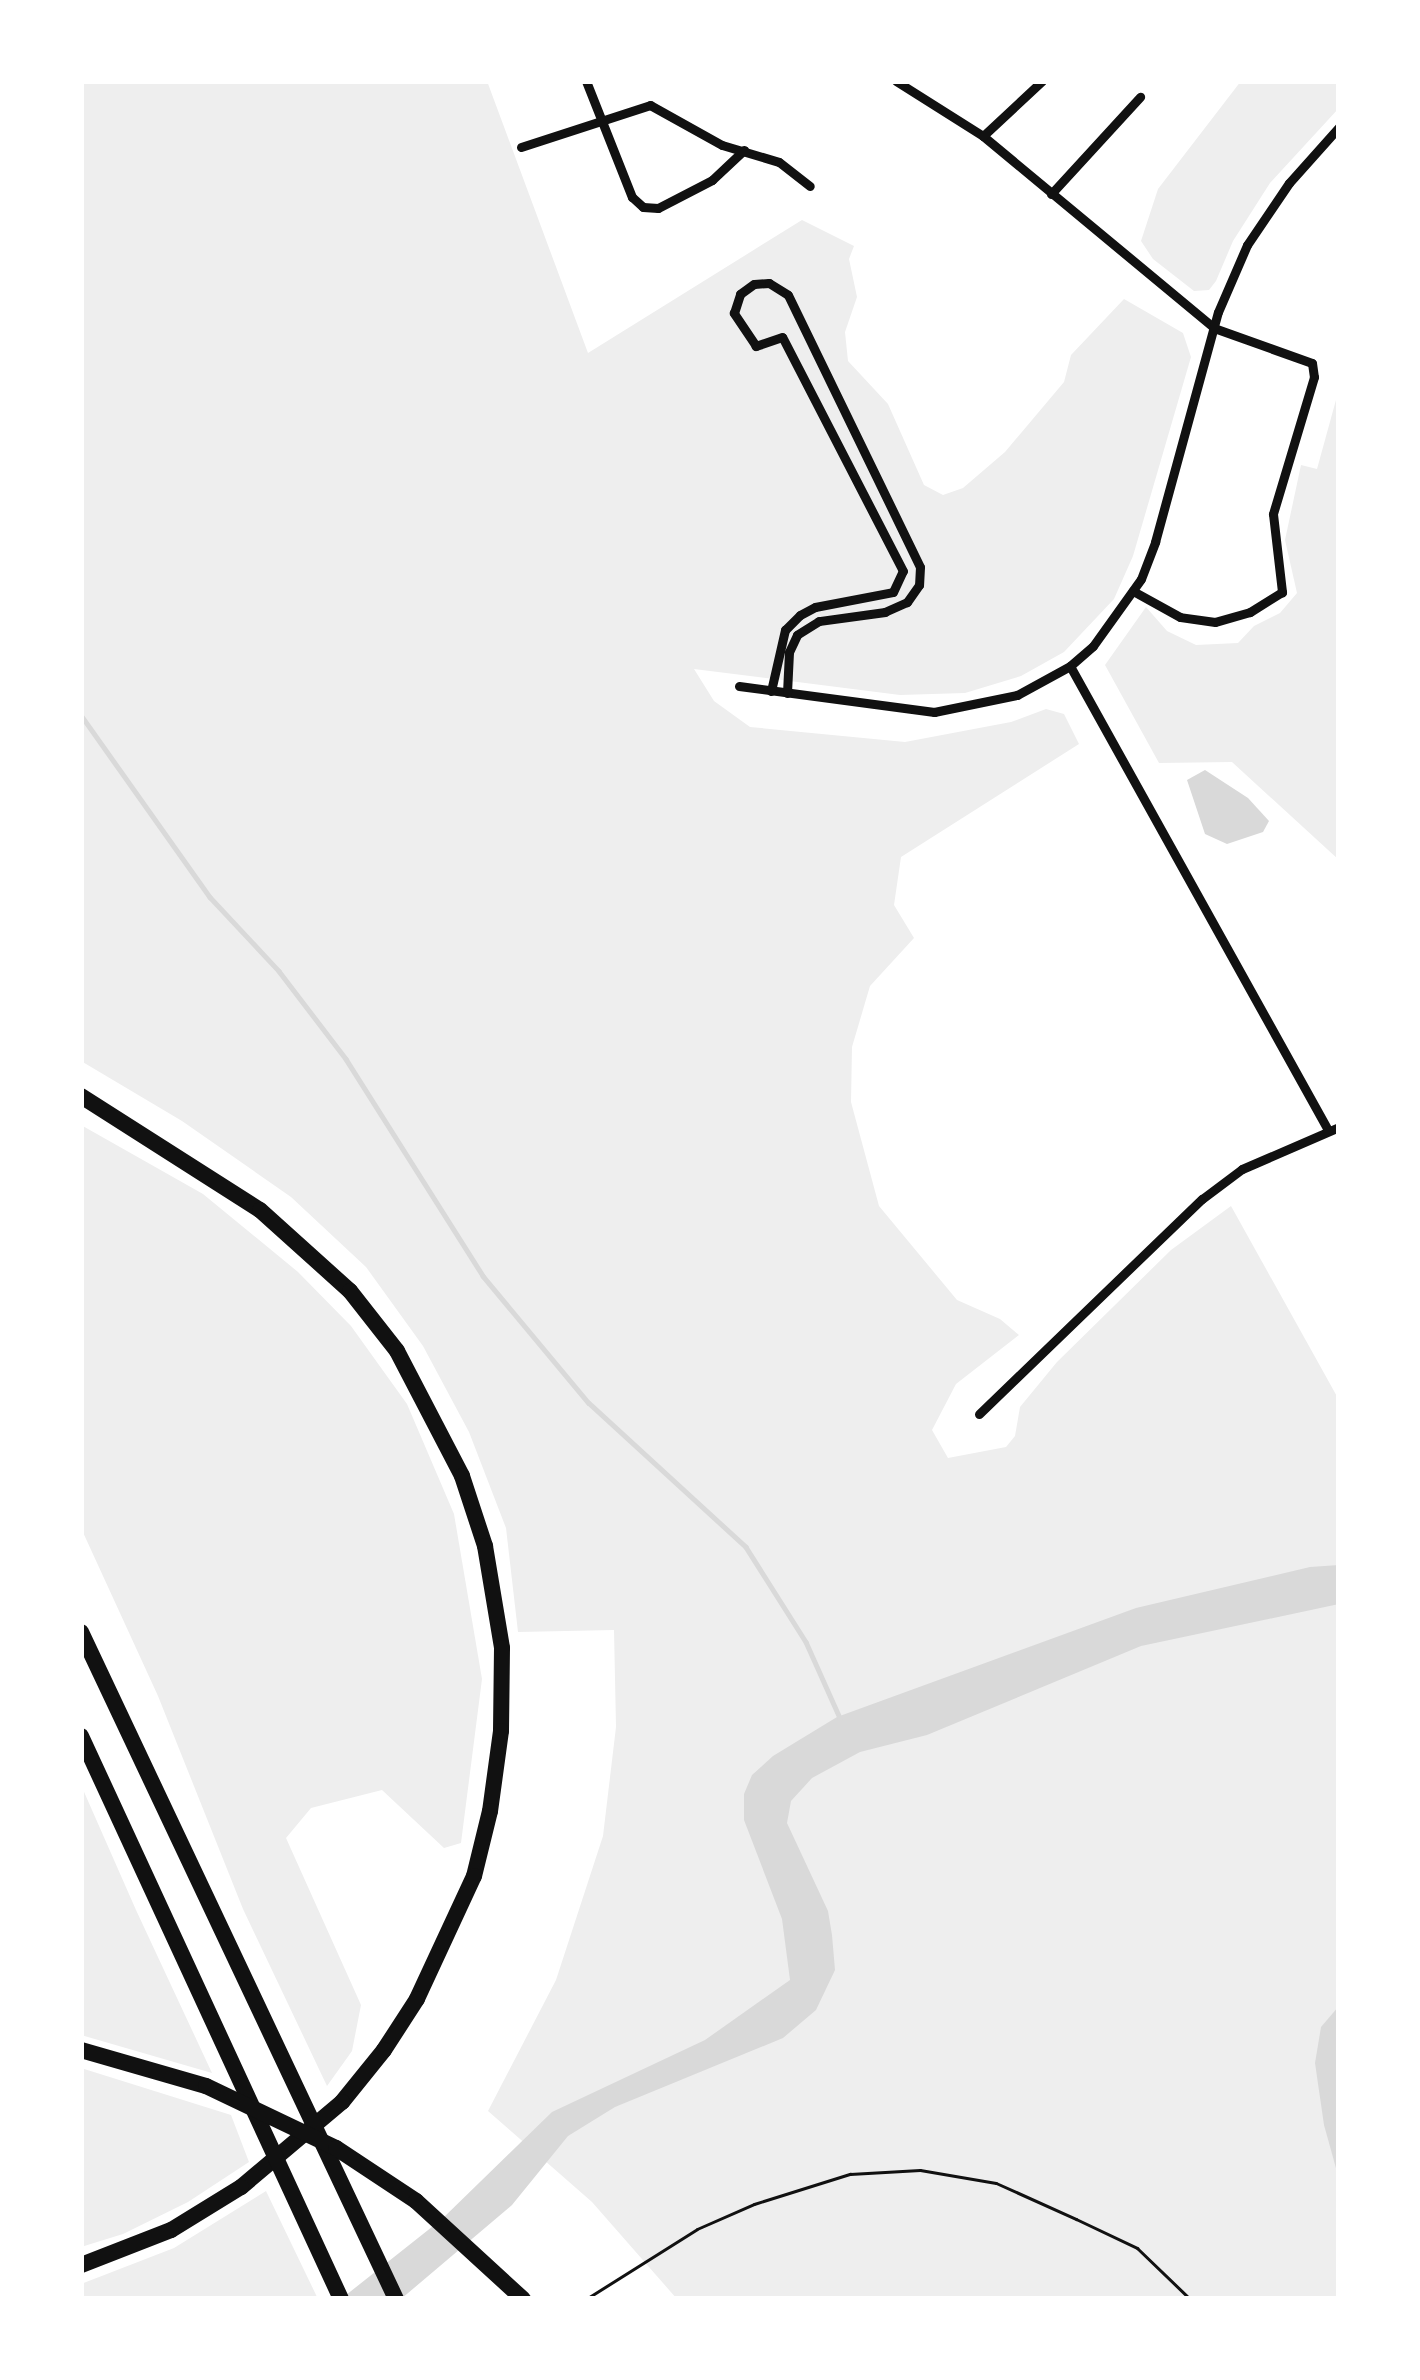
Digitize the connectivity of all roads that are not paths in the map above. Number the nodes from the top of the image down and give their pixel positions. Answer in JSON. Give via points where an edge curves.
{"nodes":[{"id":1,"x":586,"y":81,"type":"edge"},
{"id":2,"x":896,"y":81,"type":"edge"},
{"id":3,"x":1042,"y":81,"type":"edge"},
{"id":4,"x":1140,"y":97,"type":"dead end"},
{"id":5,"x":600,"y":118,"type":"junction"},
{"id":6,"x":1339,"y":127,"type":"edge"},
{"id":7,"x":983,"y":136,"type":"junction"},
{"id":8,"x":520,"y":147,"type":"dead end"},
{"id":9,"x":744,"y":150,"type":"junction"},
{"id":10,"x":810,"y":186,"type":"dead end"},
{"id":11,"x":1051,"y":194,"type":"junction"},
{"id":12,"x":1214,"y":328,"type":"junction"},
{"id":13,"x":1132,"y":591,"type":"junction"},
{"id":14,"x":1070,"y":666,"type":"junction"},
{"id":15,"x":739,"y":686,"type":"dead end"},
{"id":16,"x":771,"y":691,"type":"junction"},
{"id":17,"x":787,"y":693,"type":"junction"},
{"id":18,"x":81,"y":1096,"type":"edge"},
{"id":19,"x":1333,"y":1129,"type":"edge"},
{"id":20,"x":979,"y":1414,"type":"dead end"},
{"id":21,"x":81,"y":1633,"type":"edge"},
{"id":22,"x":81,"y":1736,"type":"edge"},
{"id":23,"x":81,"y":2050,"type":"edge"},
{"id":24,"x":81,"y":2265,"type":"edge"},
{"id":25,"x":340,"y":2299,"type":"edge"},
{"id":26,"x":396,"y":2299,"type":"edge"},
{"id":27,"x":523,"y":2299,"type":"edge"}],
"edges":[{"from":1,"to":5,"type":"street"},
{"from":2,"to":7,"type":"street"},
{"from":3,"to":7,"type":"street"},
{"from":4,"to":11,"type":"street"},
{"from":5,"to":8,"type":"street"},
{"from":5,"to":9,"type":"street","via":[[650,105]]},
{"from":5,"to":9,"type":"street","via":[[632,197],[651,209],[712,180]]},
{"from":6,"to":12,"type":"street","via":[[1262,218]]},
{"from":7,"to":11,"type":"street"},
{"from":9,"to":10,"type":"street","via":[[800,173]]},
{"from":11,"to":12,"type":"street"},
{"from":12,"to":13,"type":"street","via":[[1155,542]]},
{"from":12,"to":13,"type":"street","via":[[1312,363],[1273,514],[1282,592],[1215,622],[1180,617]]},
{"from":13,"to":14,"type":"street"},
{"from":14,"to":17,"type":"street","via":[[997,702],[934,712]]},
{"from":14,"to":19,"type":"street"},
{"from":15,"to":16,"type":"street"},
{"from":16,"to":17,"type":"street"},
{"from":16,"to":17,"type":"street","via":[[785,630],[800,615],[893,592],[903,571],[782,337],[755,346],[734,314],[740,294],[769,283],[788,296],[920,567],[908,602],[819,621],[797,635]]},
{"from":18,"to":24,"type":"highway","via":[[260,1210],[350,1291],[398,1351],[462,1476],[485,1546],[502,1648],[501,1731],[474,1876],[384,2050],[341,2102],[241,2188],[170,2230]]},
{"from":19,"to":20,"type":"street","via":[[1242,1169],[1202,1199]]},
{"from":21,"to":26,"type":"highway"},
{"from":22,"to":25,"type":"highway"},
{"from":23,"to":27,"type":"highway","via":[[206,2086],[336,2148],[416,2201]]}]}
